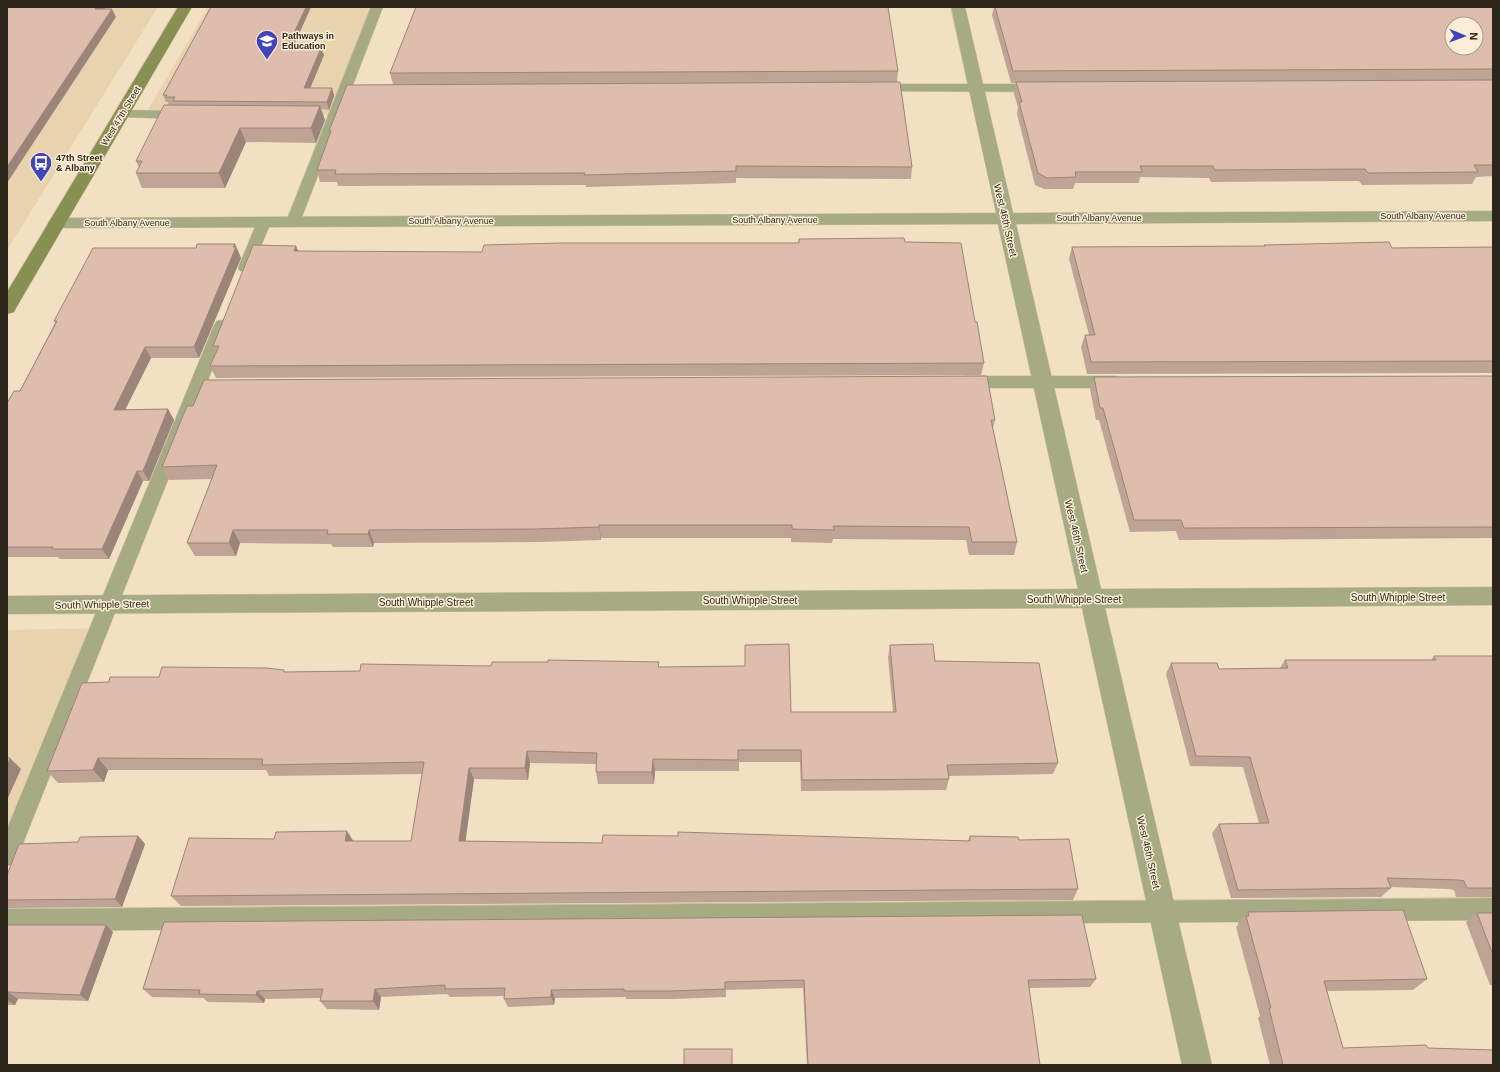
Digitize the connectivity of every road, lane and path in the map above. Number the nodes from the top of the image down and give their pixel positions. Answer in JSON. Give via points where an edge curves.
{"nodes":[{"id":1,"x":185,"y":7,"type":"edge"},
{"id":2,"x":377,"y":7,"type":"edge"},
{"id":3,"x":958,"y":7,"type":"edge"},
{"id":4,"x":864,"y":88,"type":"edge"},
{"id":5,"x":976,"y":88,"type":"junction"},
{"id":6,"x":1049,"y":88,"type":"edge"},
{"id":7,"x":344,"y":90,"type":"junction"},
{"id":8,"x":360,"y":90,"type":"edge"},
{"id":9,"x":122,"y":114,"type":"junction"},
{"id":10,"x":194,"y":114,"type":"edge"},
{"id":11,"x":320,"y":114,"type":"edge"},
{"id":12,"x":335,"y":114,"type":"junction"},
{"id":13,"x":1493,"y":216,"type":"edge"},
{"id":14,"x":1006,"y":218,"type":"junction"},
{"id":15,"x":264,"y":222,"type":"junction"},
{"id":16,"x":293,"y":222,"type":"junction"},
{"id":17,"x":58,"y":223,"type":"junction"},
{"id":18,"x":239,"y":283,"type":"edge"},
{"id":19,"x":7,"y":308,"type":"edge"},
{"id":20,"x":227,"y":313,"type":"edge"},
{"id":21,"x":951,"y":382,"type":"edge"},
{"id":22,"x":1042,"y":382,"type":"junction"},
{"id":23,"x":1131,"y":382,"type":"edge"},
{"id":24,"x":197,"y":386,"type":"junction"},
{"id":25,"x":245,"y":386,"type":"edge"},
{"id":26,"x":1493,"y":596,"type":"edge"},
{"id":27,"x":1092,"y":598,"type":"junction"},
{"id":28,"x":109,"y":604,"type":"junction"},
{"id":29,"x":7,"y":605,"type":"edge"},
{"id":30,"x":7,"y":856,"type":"edge"},
{"id":31,"x":1493,"y":908,"type":"edge"},
{"id":32,"x":1162,"y":911,"type":"junction"},
{"id":33,"x":7,"y":920,"type":"edge"},
{"id":34,"x":1197,"y":1065,"type":"edge"}],
"edges":[{"from":1,"to":9,"type":"main road","name":"West 47th Street"},
{"from":2,"to":7,"type":"lane"},
{"from":3,"to":5,"type":"street","name":"West 46th Street"},
{"from":4,"to":5,"type":"lane"},
{"from":5,"to":6,"type":"lane"},
{"from":5,"to":14,"type":"street","name":"West 46th Street"},
{"from":7,"to":8,"type":"lane"},
{"from":7,"to":12,"type":"lane"},
{"from":9,"to":10,"type":"lane"},
{"from":9,"to":17,"type":"main road","name":"West 47th Street"},
{"from":11,"to":12,"type":"lane"},
{"from":12,"to":16,"type":"lane"},
{"from":13,"to":14,"type":"street","name":"South Albany Avenue"},
{"from":14,"to":16,"type":"street","name":"South Albany Avenue"},
{"from":14,"to":22,"type":"street","name":"West 46th Street"},
{"from":15,"to":16,"type":"street","name":"South Albany Avenue"},
{"from":15,"to":17,"type":"street","name":"South Albany Avenue"},
{"from":15,"to":18,"type":"lane"},
{"from":17,"to":19,"type":"main road","name":"West 47th Street"},
{"from":20,"to":24,"type":"lane"},
{"from":21,"to":22,"type":"lane"},
{"from":22,"to":23,"type":"lane"},
{"from":22,"to":27,"type":"street","name":"West 46th Street"},
{"from":24,"to":25,"type":"lane"},
{"from":24,"to":28,"type":"lane"},
{"from":26,"to":27,"type":"street","name":"South Whipple Street"},
{"from":27,"to":28,"type":"street","name":"South Whipple Street"},
{"from":27,"to":32,"type":"street","name":"West 46th Street"},
{"from":28,"to":29,"type":"street","name":"South Whipple Street"},
{"from":28,"to":30,"type":"lane"},
{"from":31,"to":32,"type":"lane"},
{"from":32,"to":33,"type":"lane"},
{"from":32,"to":34,"type":"street","name":"West 46th Street"}]}
